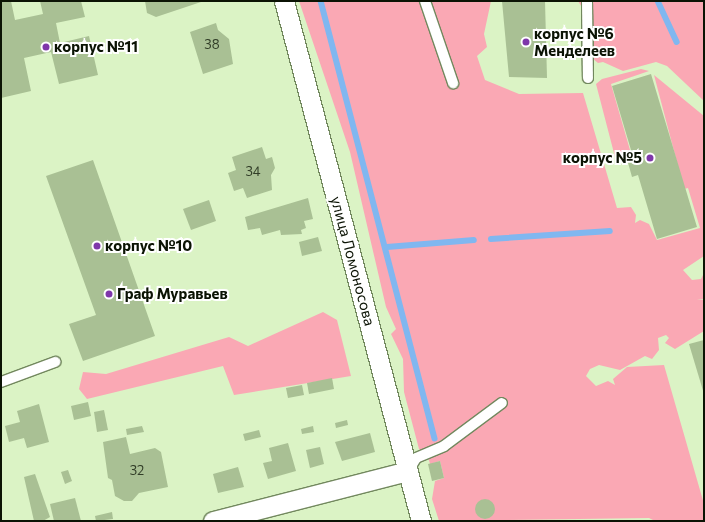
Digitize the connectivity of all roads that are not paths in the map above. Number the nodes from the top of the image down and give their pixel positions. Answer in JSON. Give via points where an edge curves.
{"nodes":[{"id":1,"x":284,"y":1,"type":"edge"},
{"id":2,"x":425,"y":1,"type":"edge"},
{"id":3,"x":587,"y":1,"type":"edge"},
{"id":4,"x":588,"y":78,"type":"dead end"},
{"id":5,"x":453,"y":83,"type":"dead end"},
{"id":6,"x":55,"y":362,"type":"dead end"},
{"id":7,"x":1,"y":382,"type":"edge"},
{"id":8,"x":502,"y":403,"type":"dead end"},
{"id":9,"x":408,"y":471,"type":"junction"},
{"id":10,"x":212,"y":521,"type":"edge"},
{"id":11,"x":421,"y":521,"type":"edge"}],
"edges":[{"from":1,"to":9,"type":"street","name":"улица Ломоносова"},
{"from":2,"to":5,"type":"lane"},
{"from":3,"to":4,"type":"lane"},
{"from":6,"to":7,"type":"lane"},
{"from":8,"to":9,"type":"lane","via":[[444,446],[416,458]]},
{"from":9,"to":10,"type":"street"},
{"from":9,"to":11,"type":"street","name":"улица Ломоносова"}]}
